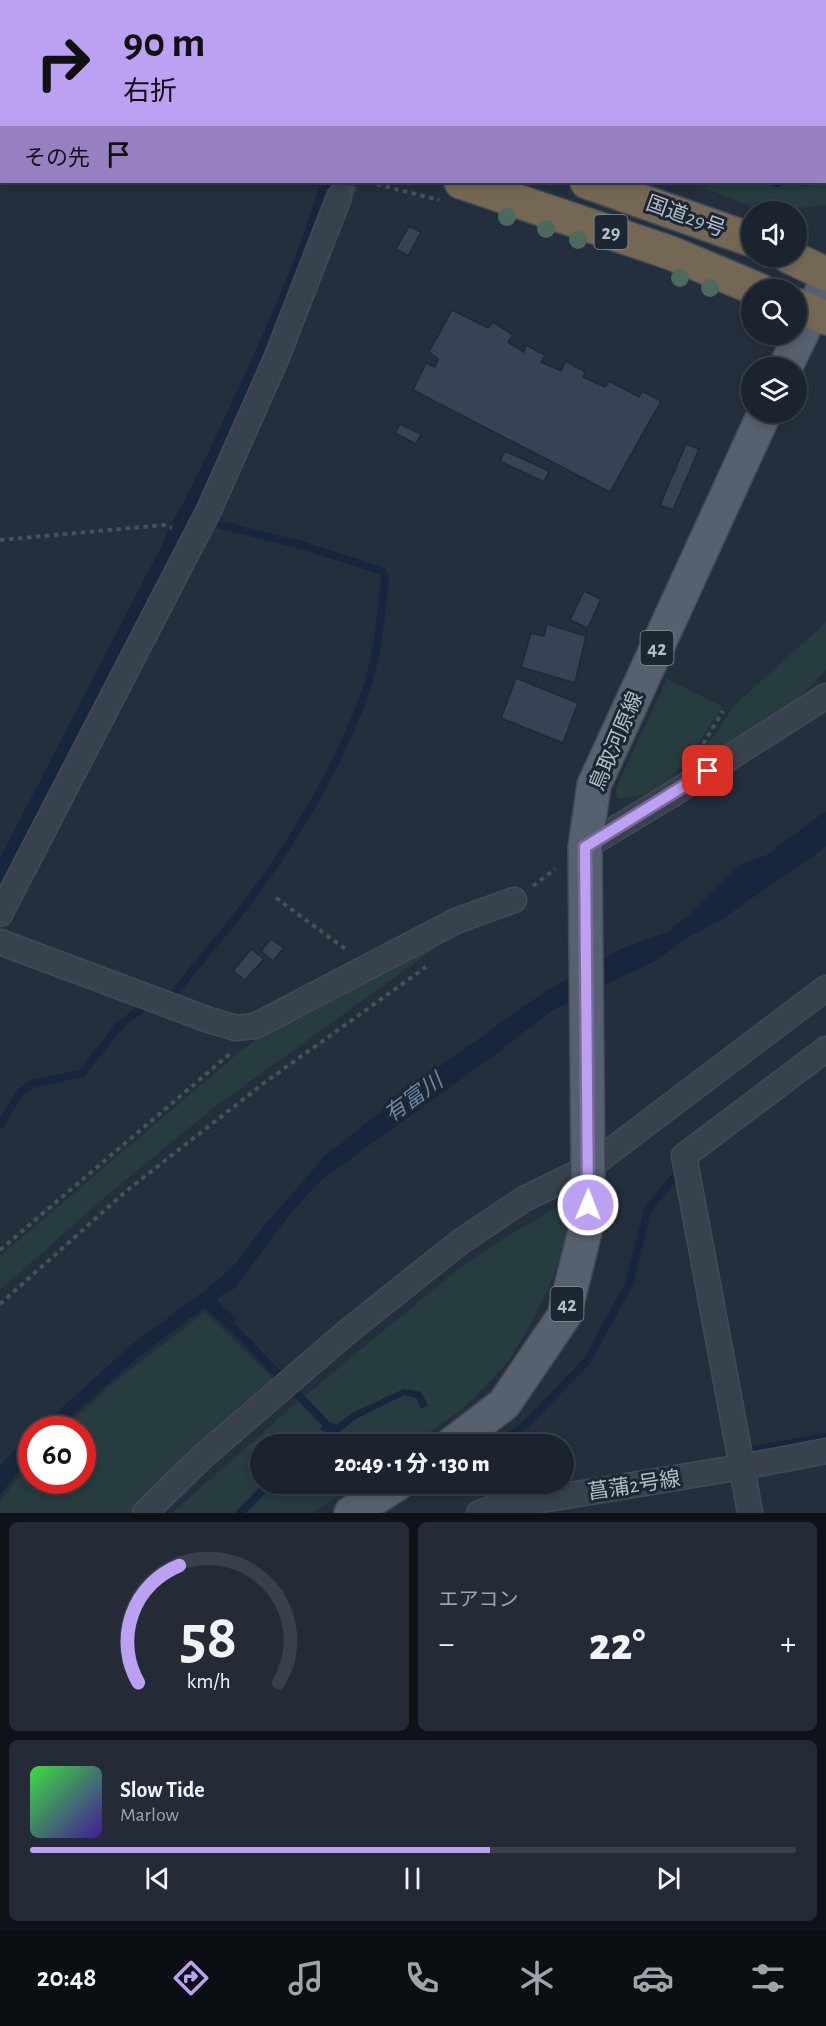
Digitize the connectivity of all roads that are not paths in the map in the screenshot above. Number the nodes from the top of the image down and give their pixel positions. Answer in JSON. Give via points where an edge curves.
{"nodes":[{"id":1,"x":463,"y":183,"type":"edge"},
{"id":2,"x":590,"y":183,"type":"edge"},
{"id":3,"x":339,"y":197,"type":"tunnel mouth"},
{"id":4,"x":741,"y":236,"type":"edge"},
{"id":5,"x":807,"y":265,"type":"edge"},
{"id":6,"x":826,"y":274,"type":"edge"},
{"id":7,"x":741,"y":282,"type":"edge"},
{"id":8,"x":815,"y":304,"type":"edge"},
{"id":9,"x":790,"y":357,"type":"edge"},
{"id":10,"x":760,"y":423,"type":"edge"},
{"id":11,"x":822,"y":695,"type":"edge"},
{"id":12,"x":585,"y":847,"type":"junction"},
{"id":13,"x":514,"y":900,"type":"road end"},
{"id":14,"x":0,"y":914,"type":"edge"},
{"id":15,"x":0,"y":942,"type":"edge"},
{"id":16,"x":826,"y":988,"type":"edge"},
{"id":17,"x":826,"y":1049,"type":"edge"},
{"id":18,"x":588,"y":1168,"type":"junction"},
{"id":19,"x":465,"y":1434,"type":"edge"},
{"id":20,"x":826,"y":1451,"type":"edge"},
{"id":21,"x":742,"y":1467,"type":"junction"},
{"id":22,"x":381,"y":1494,"type":"edge"},
{"id":23,"x":145,"y":1513,"type":"edge"},
{"id":24,"x":351,"y":1513,"type":"edge"},
{"id":25,"x":480,"y":1513,"type":"edge"},
{"id":26,"x":750,"y":1513,"type":"edge"}],
"edges":[{"from":1,"to":7,"type":"highway","name":"国道29号","number":"29","via":[[671,253]]},
{"from":2,"to":4,"type":"highway","name":"国道29号","number":"29"},
{"from":3,"to":14,"type":"street","via":[[276,359],[196,535]]},
{"from":5,"to":6,"type":"highway"},
{"from":8,"to":9,"type":"main road"},
{"from":10,"to":12,"type":"main road","name":"鳥取河原線","number":"42","via":[[594,785]]},
{"from":11,"to":12,"type":"street"},
{"from":12,"to":18,"type":"main road","name":"鳥取河原線","number":"42"},
{"from":13,"to":15,"type":"street","via":[[456,921],[255,1026],[236,1028]]},
{"from":16,"to":18,"type":"street"},
{"from":17,"to":21,"type":"street","via":[[684,1156]]},
{"from":18,"to":19,"type":"main road","name":"鳥取河原線","number":"42","via":[[587,1223],[564,1316],[504,1404]]},
{"from":18,"to":23,"type":"street","via":[[524,1199],[460,1242],[347,1332],[201,1458]]},
{"from":20,"to":21,"type":"street","name":"菖蒲2号線"},
{"from":21,"to":25,"type":"street","name":"菖蒲2号線"},
{"from":21,"to":26,"type":"street"},
{"from":22,"to":24,"type":"main road"}]}
